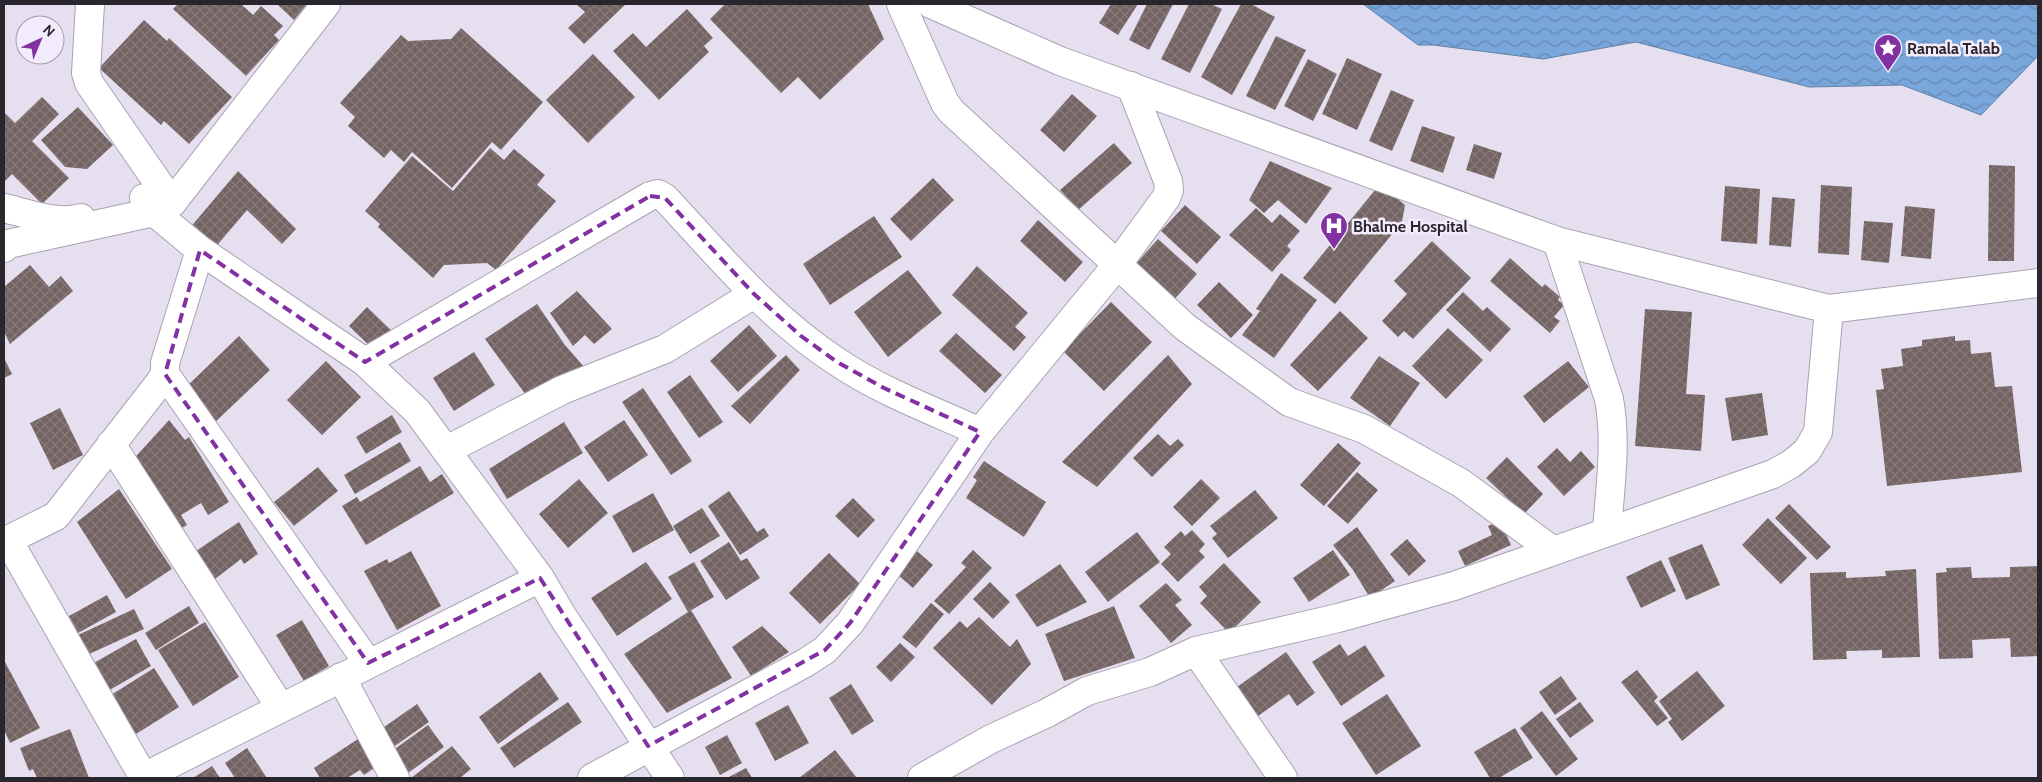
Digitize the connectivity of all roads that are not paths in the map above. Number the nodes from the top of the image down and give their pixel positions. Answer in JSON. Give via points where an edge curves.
{"nodes":[{"id":1,"x":90,"y":4,"type":"edge"},
{"id":2,"x":326,"y":4,"type":"edge"},
{"id":3,"x":901,"y":4,"type":"edge"},
{"id":4,"x":931,"y":4,"type":"edge"},
{"id":5,"x":971,"y":11,"type":"edge"},
{"id":6,"x":1131,"y":86,"type":"junction"},
{"id":7,"x":157,"y":204,"type":"junction"},
{"id":8,"x":4,"y":208,"type":"edge"},
{"id":9,"x":1557,"y":241,"type":"junction"},
{"id":10,"x":4,"y":248,"type":"edge"},
{"id":11,"x":200,"y":250,"type":"junction"},
{"id":12,"x":1117,"y":266,"type":"junction"},
{"id":13,"x":2038,"y":283,"type":"edge"},
{"id":14,"x":754,"y":294,"type":"junction"},
{"id":15,"x":1829,"y":309,"type":"junction"},
{"id":16,"x":364,"y":362,"type":"junction"},
{"id":17,"x":165,"y":374,"type":"junction"},
{"id":18,"x":980,"y":432,"type":"junction"},
{"id":19,"x":111,"y":444,"type":"junction"},
{"id":20,"x":447,"y":450,"type":"junction"},
{"id":21,"x":1607,"y":531,"type":"junction"},
{"id":22,"x":6,"y":541,"type":"edge"},
{"id":23,"x":1552,"y":550,"type":"junction"},
{"id":24,"x":540,"y":578,"type":"junction"},
{"id":25,"x":1196,"y":651,"type":"junction"},
{"id":26,"x":368,"y":663,"type":"junction"},
{"id":27,"x":341,"y":677,"type":"junction"},
{"id":28,"x":281,"y":708,"type":"junction"},
{"id":29,"x":648,"y":746,"type":"junction"},
{"id":30,"x":389,"y":776,"type":"edge"},
{"id":31,"x":143,"y":778,"type":"edge"},
{"id":32,"x":592,"y":778,"type":"edge"},
{"id":33,"x":670,"y":778,"type":"edge"},
{"id":34,"x":922,"y":778,"type":"edge"},
{"id":35,"x":1283,"y":778,"type":"edge"}],
"edges":[{"from":1,"to":7,"type":"street","via":[[88,83]]},
{"from":2,"to":7,"type":"street"},
{"from":3,"to":12,"type":"street","via":[[951,111]]},
{"from":4,"to":5,"type":"street"},
{"from":5,"to":6,"type":"street","via":[[1060,60]]},
{"from":6,"to":9,"type":"street"},
{"from":6,"to":12,"type":"street","via":[[1169,190]]},
{"from":7,"to":8,"type":"street","via":[[73,221]]},
{"from":7,"to":10,"type":"street","via":[[8,244]]},
{"from":7,"to":11,"type":"street"},
{"from":9,"to":15,"type":"street"},
{"from":9,"to":21,"type":"street","via":[[1610,408],[1613,436]]},
{"from":11,"to":16,"type":"street"},
{"from":11,"to":17,"type":"street"},
{"from":12,"to":18,"type":"street"},
{"from":12,"to":23,"type":"street","via":[[1185,327],[1288,402],[1364,429],[1447,474]]},
{"from":13,"to":15,"type":"street"},
{"from":14,"to":16,"type":"street","via":[[658,194]]},
{"from":14,"to":18,"type":"street","via":[[801,336],[837,362],[884,388]]},
{"from":14,"to":20,"type":"street","via":[[665,349],[562,390]]},
{"from":15,"to":21,"type":"street","via":[[1818,432],[1807,451],[1773,474]]},
{"from":16,"to":20,"type":"street","via":[[417,411]]},
{"from":17,"to":19,"type":"street"},
{"from":17,"to":26,"type":"street"},
{"from":18,"to":29,"type":"street","via":[[850,623],[825,650]]},
{"from":19,"to":22,"type":"street","via":[[56,516]]},
{"from":19,"to":28,"type":"street"},
{"from":20,"to":24,"type":"street"},
{"from":21,"to":23,"type":"street"},
{"from":22,"to":31,"type":"street"},
{"from":23,"to":25,"type":"street","via":[[1454,586],[1338,618]]},
{"from":24,"to":26,"type":"street"},
{"from":24,"to":29,"type":"street"},
{"from":25,"to":34,"type":"street","via":[[1150,672],[1087,691]]},
{"from":25,"to":35,"type":"street"},
{"from":26,"to":27,"type":"street"},
{"from":27,"to":28,"type":"street"},
{"from":27,"to":30,"type":"street"},
{"from":28,"to":31,"type":"street"},
{"from":29,"to":32,"type":"street"},
{"from":29,"to":33,"type":"street"}]}
